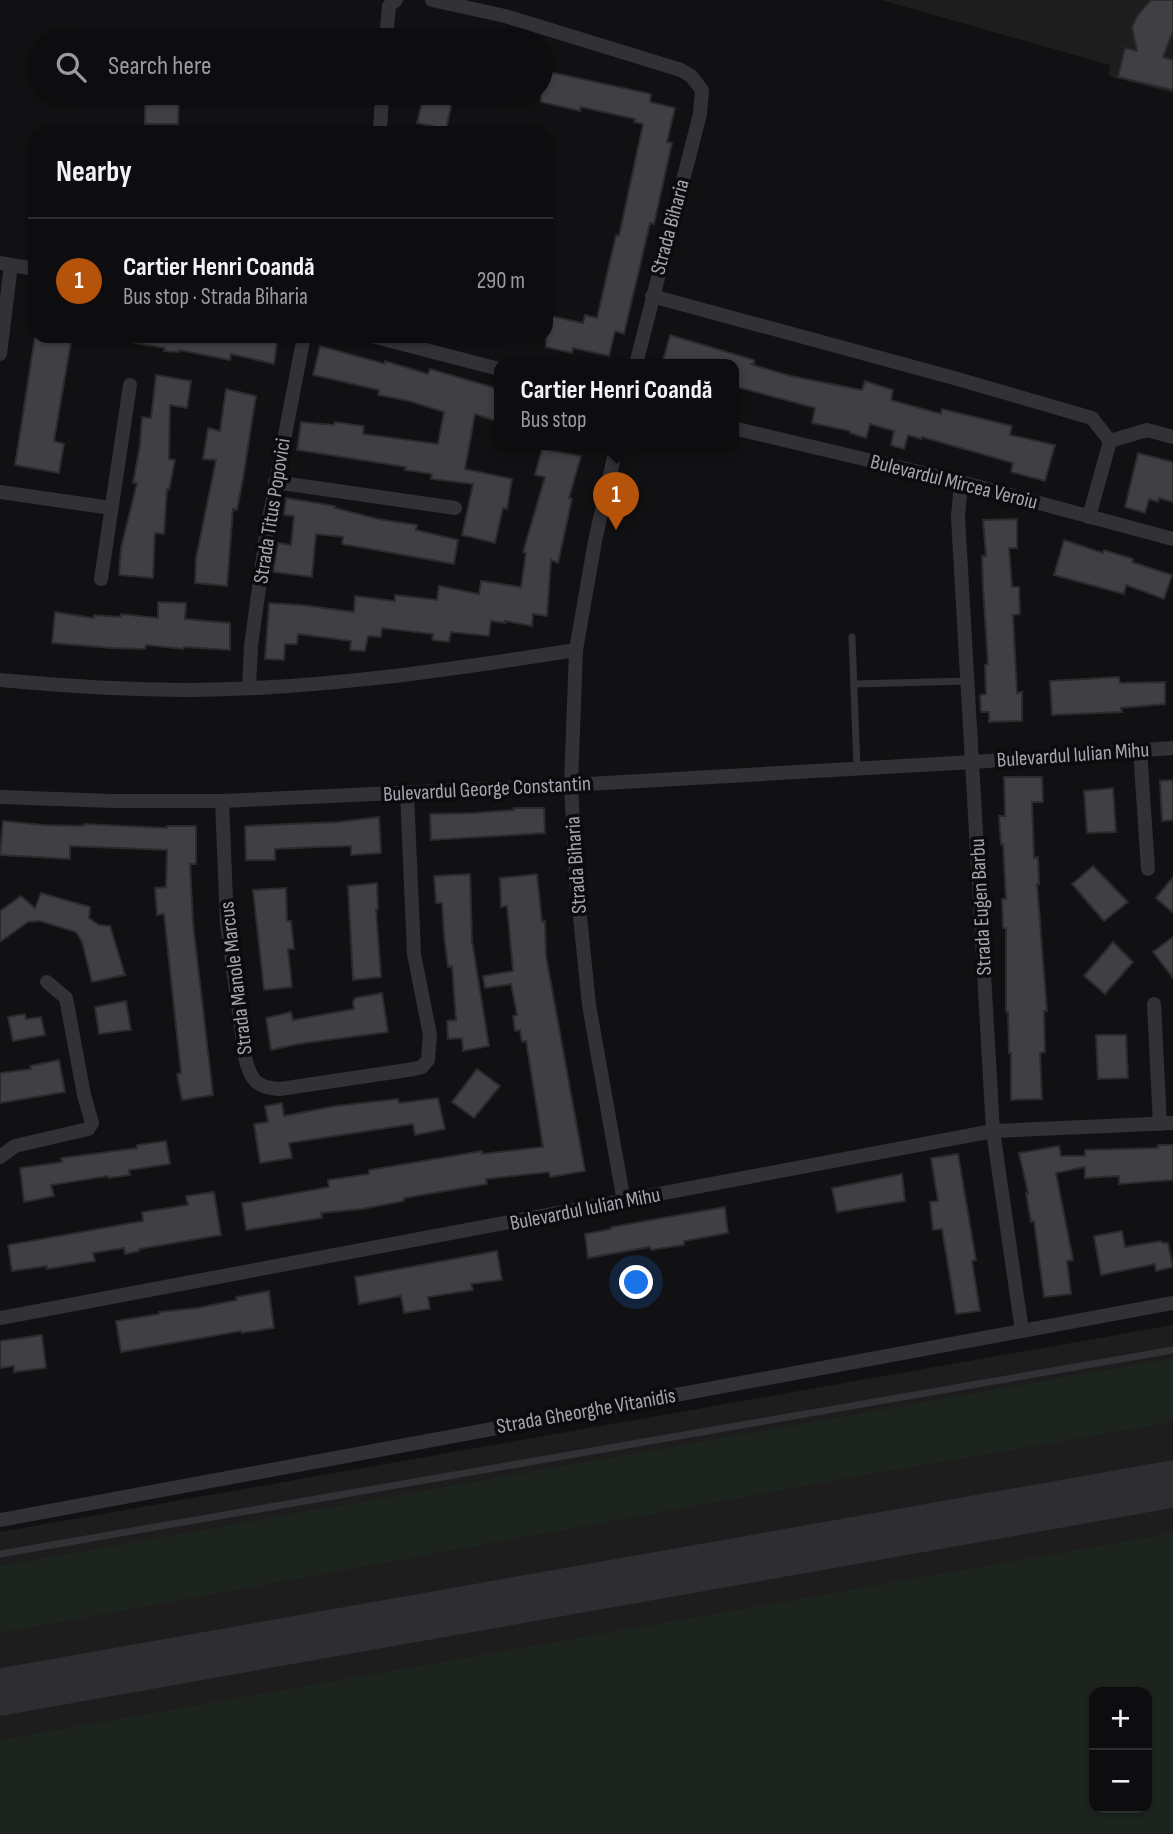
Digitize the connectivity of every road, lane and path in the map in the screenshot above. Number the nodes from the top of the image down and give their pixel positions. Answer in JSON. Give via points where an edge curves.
{"nodes":[{"id":1,"x":397,"y":0,"type":"edge"},
{"id":2,"x":432,"y":0,"type":"edge"},
{"id":3,"x":387,"y":28,"type":"edge"},
{"id":4,"x":544,"y":28,"type":"edge"},
{"id":5,"x":553,"y":31,"type":"edge"},
{"id":6,"x":382,"y":105,"type":"edge"},
{"id":7,"x":381,"y":126,"type":"edge"},
{"id":8,"x":6,"y":264,"type":"edge"},
{"id":9,"x":28,"y":268,"type":"edge"},
{"id":10,"x":652,"y":296,"type":"junction"},
{"id":11,"x":303,"y":343,"type":"edge"},
{"id":12,"x":399,"y":343,"type":"edge"},
{"id":13,"x":0,"y":354,"type":"edge"},
{"id":14,"x":637,"y":359,"type":"edge"},
{"id":15,"x":494,"y":368,"type":"edge"},
{"id":16,"x":130,"y":384,"type":"dead end"},
{"id":17,"x":739,"y":429,"type":"edge"},
{"id":18,"x":1173,"y":437,"type":"edge"},
{"id":19,"x":1110,"y":441,"type":"junction"},
{"id":20,"x":616,"y":450,"type":"edge"},
{"id":21,"x":275,"y":482,"type":"junction"},
{"id":22,"x":961,"y":482,"type":"junction"},
{"id":23,"x":0,"y":492,"type":"edge"},
{"id":24,"x":111,"y":508,"type":"junction"},
{"id":25,"x":456,"y":508,"type":"dead end"},
{"id":26,"x":1089,"y":517,"type":"junction"},
{"id":27,"x":1173,"y":540,"type":"edge"},
{"id":28,"x":101,"y":579,"type":"dead end"},
{"id":29,"x":852,"y":637,"type":"dead end"},
{"id":30,"x":576,"y":650,"type":"junction"},
{"id":31,"x":0,"y":680,"type":"edge"},
{"id":32,"x":968,"y":681,"type":"junction"},
{"id":33,"x":854,"y":684,"type":"junction"},
{"id":34,"x":249,"y":688,"type":"junction"},
{"id":35,"x":1173,"y":748,"type":"edge"},
{"id":36,"x":1140,"y":750,"type":"junction"},
{"id":37,"x":973,"y":762,"type":"junction"},
{"id":38,"x":857,"y":769,"type":"junction"},
{"id":39,"x":571,"y":785,"type":"junction"},
{"id":40,"x":407,"y":793,"type":"junction"},
{"id":41,"x":0,"y":797,"type":"edge"},
{"id":42,"x":222,"y":801,"type":"junction"},
{"id":43,"x":1148,"y":869,"type":"dead end"},
{"id":44,"x":47,"y":982,"type":"dead end"},
{"id":45,"x":1154,"y":1004,"type":"dead end"},
{"id":46,"x":1167,"y":1124,"type":"edge"},
{"id":47,"x":993,"y":1131,"type":"junction"},
{"id":48,"x":0,"y":1157,"type":"edge"},
{"id":49,"x":624,"y":1202,"type":"junction"},
{"id":50,"x":1173,"y":1303,"type":"edge"},
{"id":51,"x":0,"y":1318,"type":"edge"},
{"id":52,"x":1022,"y":1331,"type":"junction"},
{"id":53,"x":1173,"y":1350,"type":"edge"},
{"id":54,"x":0,"y":1520,"type":"edge"},
{"id":55,"x":0,"y":1554,"type":"edge"}],
"edges":[{"from":1,"to":3,"type":"street","via":[[389,6]]},
{"from":2,"to":4,"type":"street","name":"Strada Biharia"},
{"from":5,"to":10,"type":"street","name":"Strada Biharia","via":[[681,70],[702,90],[700,114]]},
{"from":6,"to":7,"type":"street"},
{"from":8,"to":9,"type":"street"},
{"from":8,"to":13,"type":"street"},
{"from":10,"to":14,"type":"street","name":"Strada Biharia"},
{"from":10,"to":19,"type":"street","via":[[1092,418]]},
{"from":11,"to":21,"type":"street","name":"Strada Titus Popovici"},
{"from":12,"to":15,"type":"street"},
{"from":16,"to":24,"type":"street"},
{"from":17,"to":22,"type":"street","name":"Bulevardul Mircea Veroiu"},
{"from":18,"to":19,"type":"street","via":[[1146,430]]},
{"from":19,"to":26,"type":"street"},
{"from":20,"to":30,"type":"street","name":"Strada Biharia"},
{"from":21,"to":25,"type":"street"},
{"from":21,"to":34,"type":"street","name":"Strada Titus Popovici"},
{"from":22,"to":26,"type":"street","name":"Bulevardul Mircea Veroiu"},
{"from":22,"to":32,"type":"street","name":"Strada Eugen Barbu","via":[[958,517]]},
{"from":23,"to":24,"type":"street"},
{"from":24,"to":28,"type":"street"},
{"from":26,"to":27,"type":"street","name":"Bulevardul Mircea Veroiu"},
{"from":29,"to":33,"type":"lane"},
{"from":30,"to":34,"type":"street","via":[[397,677]]},
{"from":30,"to":39,"type":"street","name":"Strada Biharia"},
{"from":31,"to":34,"type":"street","via":[[124,688]]},
{"from":32,"to":33,"type":"lane"},
{"from":32,"to":37,"type":"street","name":"Strada Eugen Barbu"},
{"from":33,"to":38,"type":"lane"},
{"from":35,"to":36,"type":"street","name":"Bulevardul Iulian Mihu"},
{"from":36,"to":37,"type":"street","name":"Bulevardul Iulian Mihu"},
{"from":36,"to":43,"type":"street"},
{"from":37,"to":38,"type":"street","name":"Bulevardul George Constantin"},
{"from":37,"to":47,"type":"street","name":"Strada Eugen Barbu"},
{"from":38,"to":39,"type":"street","name":"Bulevardul George Constantin"},
{"from":39,"to":40,"type":"street","name":"Bulevardul George Constantin"},
{"from":39,"to":49,"type":"street","name":"Strada Biharia","via":[[589,1005]]},
{"from":40,"to":42,"type":"street","name":"Bulevardul George Constantin"},
{"from":40,"to":42,"type":"street","name":"Strada Manole Marcus","via":[[414,954],[430,1035],[428,1060],[414,1069],[280,1089],[267,1088],[248,1074],[227,924]]},
{"from":41,"to":42,"type":"street","name":"Bulevardul George Constantin"},
{"from":44,"to":48,"type":"street","via":[[66,998],[92,1123],[88,1129],[15,1146]]},
{"from":45,"to":46,"type":"street"},
{"from":46,"to":47,"type":"street","name":"Bulevardul Iulian Mihu"},
{"from":47,"to":49,"type":"street","name":"Bulevardul Iulian Mihu"},
{"from":47,"to":52,"type":"street","name":"Strada Eugen Barbu"},
{"from":49,"to":51,"type":"street","name":"Bulevardul Iulian Mihu"},
{"from":50,"to":52,"type":"street","name":"Strada Gheorghe Vitanidis"},
{"from":52,"to":54,"type":"street","name":"Strada Gheorghe Vitanidis"},
{"from":53,"to":55,"type":"lane"}]}
